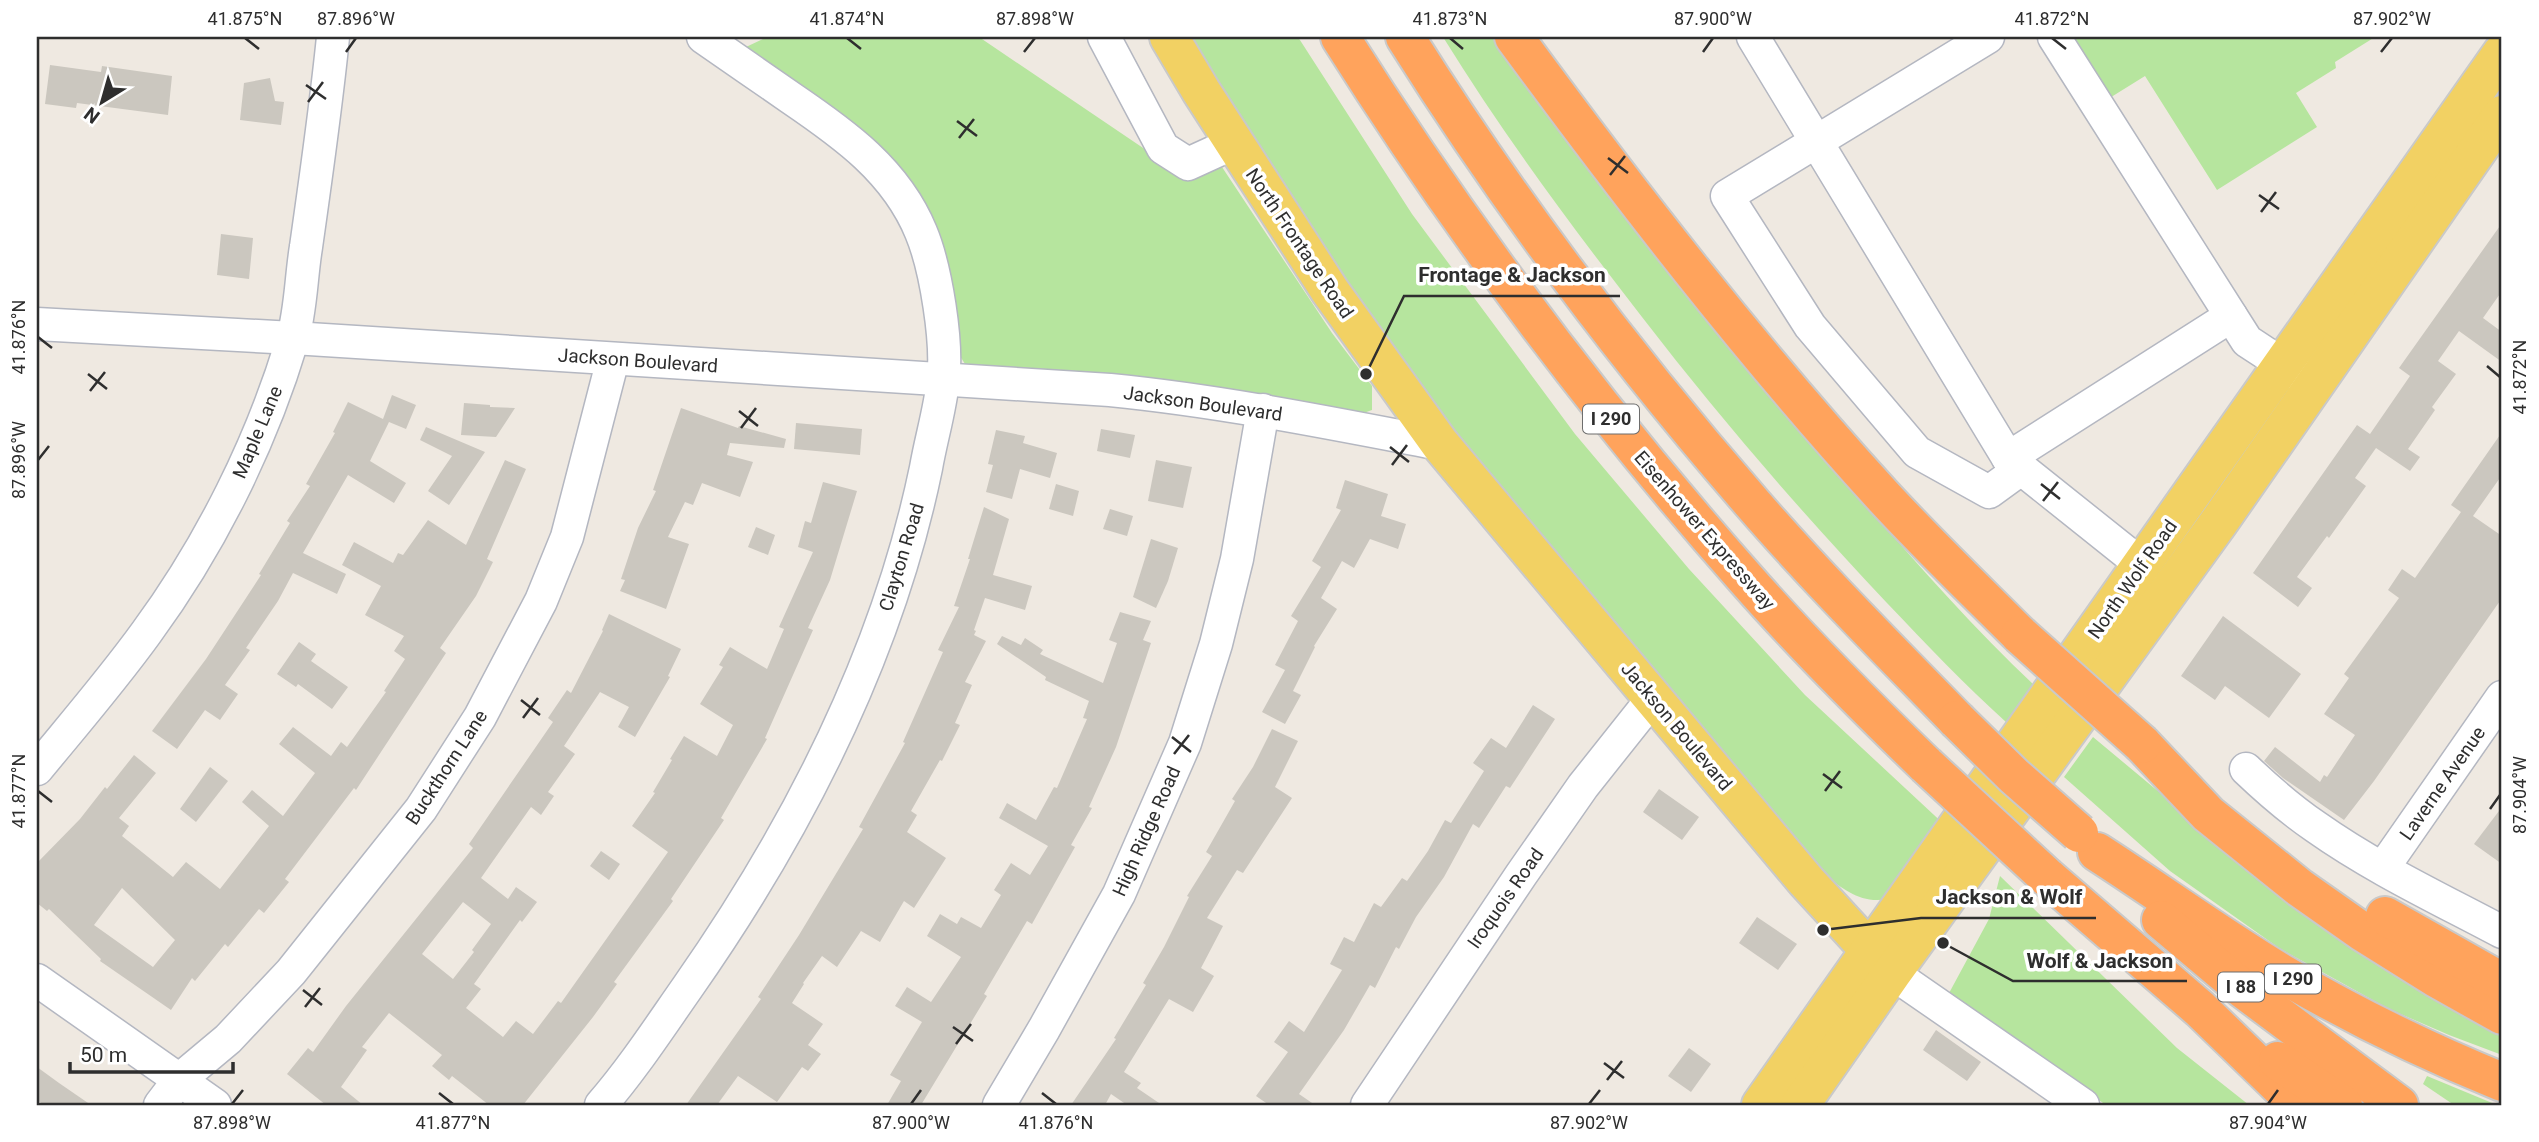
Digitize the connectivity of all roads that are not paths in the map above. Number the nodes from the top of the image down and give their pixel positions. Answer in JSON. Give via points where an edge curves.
{"nodes":[{"id":1,"x":333,"y":37,"type":"edge"},
{"id":2,"x":703,"y":37,"type":"edge"},
{"id":3,"x":1104,"y":37,"type":"edge"},
{"id":4,"x":1169,"y":37,"type":"edge"},
{"id":5,"x":1340,"y":37,"type":"edge"},
{"id":6,"x":1405,"y":37,"type":"edge"},
{"id":7,"x":1514,"y":37,"type":"edge"},
{"id":8,"x":1753,"y":37,"type":"edge"},
{"id":9,"x":1988,"y":37,"type":"edge"},
{"id":10,"x":2054,"y":37,"type":"edge"},
{"id":11,"x":2502,"y":53,"type":"edge"},
{"id":12,"x":2492,"y":109,"type":"edge"},
{"id":13,"x":1234,"y":142,"type":"junction"},
{"id":14,"x":1816,"y":142,"type":"junction"},
{"id":15,"x":2231,"y":316,"type":"junction"},
{"id":16,"x":37,"y":324,"type":"edge"},
{"id":17,"x":293,"y":338,"type":"junction"},
{"id":18,"x":613,"y":359,"type":"junction"},
{"id":19,"x":2283,"y":364,"type":"junction"},
{"id":20,"x":944,"y":379,"type":"junction"},
{"id":21,"x":2315,"y":385,"type":"junction"},
{"id":22,"x":1263,"y":410,"type":"junction"},
{"id":23,"x":1440,"y":444,"type":"junction"},
{"id":24,"x":2015,"y":463,"type":"junction"},
{"id":25,"x":2142,"y":565,"type":"junction"},
{"id":26,"x":2502,"y":697,"type":"edge"},
{"id":27,"x":1653,"y":698,"type":"junction"},
{"id":28,"x":2142,"y":744,"type":"junction"},
{"id":29,"x":37,"y":769,"type":"edge"},
{"id":30,"x":2246,"y":769,"type":"dead end"},
{"id":31,"x":2088,"y":843,"type":"junction"},
{"id":32,"x":2383,"y":868,"type":"junction"},
{"id":33,"x":2502,"y":932,"type":"edge"},
{"id":34,"x":1881,"y":962,"type":"junction"},
{"id":35,"x":37,"y":980,"type":"edge"},
{"id":36,"x":2502,"y":982,"type":"edge"},
{"id":37,"x":2200,"y":1009,"type":"junction"},
{"id":38,"x":2502,"y":1015,"type":"edge"},
{"id":39,"x":179,"y":1080,"type":"junction"},
{"id":40,"x":2502,"y":1082,"type":"edge"},
{"id":41,"x":160,"y":1105,"type":"edge"},
{"id":42,"x":215,"y":1105,"type":"edge"},
{"id":43,"x":601,"y":1105,"type":"edge"},
{"id":44,"x":999,"y":1105,"type":"edge"},
{"id":45,"x":1367,"y":1105,"type":"edge"},
{"id":46,"x":1761,"y":1105,"type":"edge"},
{"id":47,"x":1800,"y":1105,"type":"edge"},
{"id":48,"x":2083,"y":1105,"type":"edge"},
{"id":49,"x":2299,"y":1105,"type":"edge"},
{"id":50,"x":2343,"y":1105,"type":"edge"},
{"id":51,"x":2399,"y":1105,"type":"edge"}],
"edges":[{"from":1,"to":17,"type":"street","name":"Maple Lane"},
{"from":2,"to":20,"type":"street","name":"Clayton Road","via":[[849,138],[898,189],[921,232],[932,267]]},
{"from":3,"to":13,"type":"street","via":[[1163,148],[1188,164]]},
{"from":4,"to":13,"type":"main road","name":"North Frontage Road"},
{"from":5,"to":37,"type":"highway","name":"Eisenhower Expressway","number":"I 290","bridge":true,"via":[[1504,280],[1587,390],[1746,580],[1926,765]]},
{"from":6,"to":31,"type":"highway","number":"I 290","bridge":true,"via":[[1529,219],[1659,392],[1843,603],[2014,776]]},
{"from":7,"to":28,"type":"highway","bridge":true,"via":[[1645,212],[1884,497],[2020,635]]},
{"from":8,"to":14,"type":"street"},
{"from":9,"to":14,"type":"street"},
{"from":10,"to":15,"type":"street"},
{"from":11,"to":12,"type":"main road","name":"North Wolf Road"},
{"from":12,"to":19,"type":"main road","name":"North Wolf Road"},
{"from":12,"to":21,"type":"main road","name":"North Wolf Road"},
{"from":13,"to":23,"type":"main road","name":"North Frontage Road","via":[[1330,291]]},
{"from":14,"to":24,"type":"street"},
{"from":14,"to":24,"type":"street","via":[[1727,196],[1810,326],[1917,452],[1989,492]]},
{"from":15,"to":19,"type":"street","via":[[2247,341]]},
{"from":15,"to":24,"type":"street"},
{"from":16,"to":17,"type":"street","name":"Jackson Boulevard"},
{"from":17,"to":18,"type":"street","name":"Jackson Boulevard"},
{"from":17,"to":29,"type":"street","name":"Maple Lane","via":[[250,455],[180,582],[147,632]]},
{"from":18,"to":20,"type":"street","name":"Jackson Boulevard"},
{"from":18,"to":39,"type":"street","name":"Buckthorn Lane","via":[[567,537],[541,601],[480,717],[421,809],[291,971],[228,1039]]},
{"from":19,"to":21,"type":"street"},
{"from":19,"to":25,"type":"main road","name":"North Wolf Road"},
{"from":20,"to":22,"type":"street","name":"Jackson Boulevard","via":[[1110,390]]},
{"from":20,"to":43,"type":"street","name":"Clayton Road","via":[[910,537],[857,686],[809,791],[737,915]]},
{"from":21,"to":34,"type":"main road","name":"North Wolf Road","via":[[1930,924]]},
{"from":22,"to":23,"type":"street","name":"Jackson Boulevard"},
{"from":22,"to":44,"type":"street","name":"High Ridge Road","via":[[1237,559],[1185,743],[1119,894]]},
{"from":23,"to":27,"type":"main road","name":"Jackson Boulevard"},
{"from":24,"to":25,"type":"street"},
{"from":25,"to":34,"type":"main road","name":"North Wolf Road"},
{"from":26,"to":32,"type":"street","name":"Laverne Avenue"},
{"from":27,"to":34,"type":"main road","name":"Jackson Boulevard","via":[[1805,881]]},
{"from":27,"to":45,"type":"street","name":"Iroquois Road","via":[[1583,786]]},
{"from":28,"to":36,"type":"highway","via":[[2321,876]]},
{"from":28,"to":38,"type":"highway","via":[[2208,814],[2300,888],[2364,933]]},
{"from":30,"to":32,"type":"street","via":[[2317,828]]},
{"from":31,"to":40,"type":"highway","number":"I 290","via":[[2280,972],[2355,1014]]},
{"from":31,"to":51,"type":"highway","number":"I 88","via":[[2138,901],[2243,989]]},
{"from":32,"to":33,"type":"street"},
{"from":34,"to":46,"type":"main road","name":"North Wolf Road"},
{"from":34,"to":47,"type":"main road","name":"North Wolf Road"},
{"from":34,"to":48,"type":"street","name":"Jackson Boulevard"},
{"from":35,"to":39,"type":"street"},
{"from":37,"to":49,"type":"highway","number":"I 290"},
{"from":37,"to":50,"type":"highway","number":"I 88"},
{"from":39,"to":41,"type":"street","name":"Buckthorn Lane"},
{"from":39,"to":42,"type":"street"}]}
